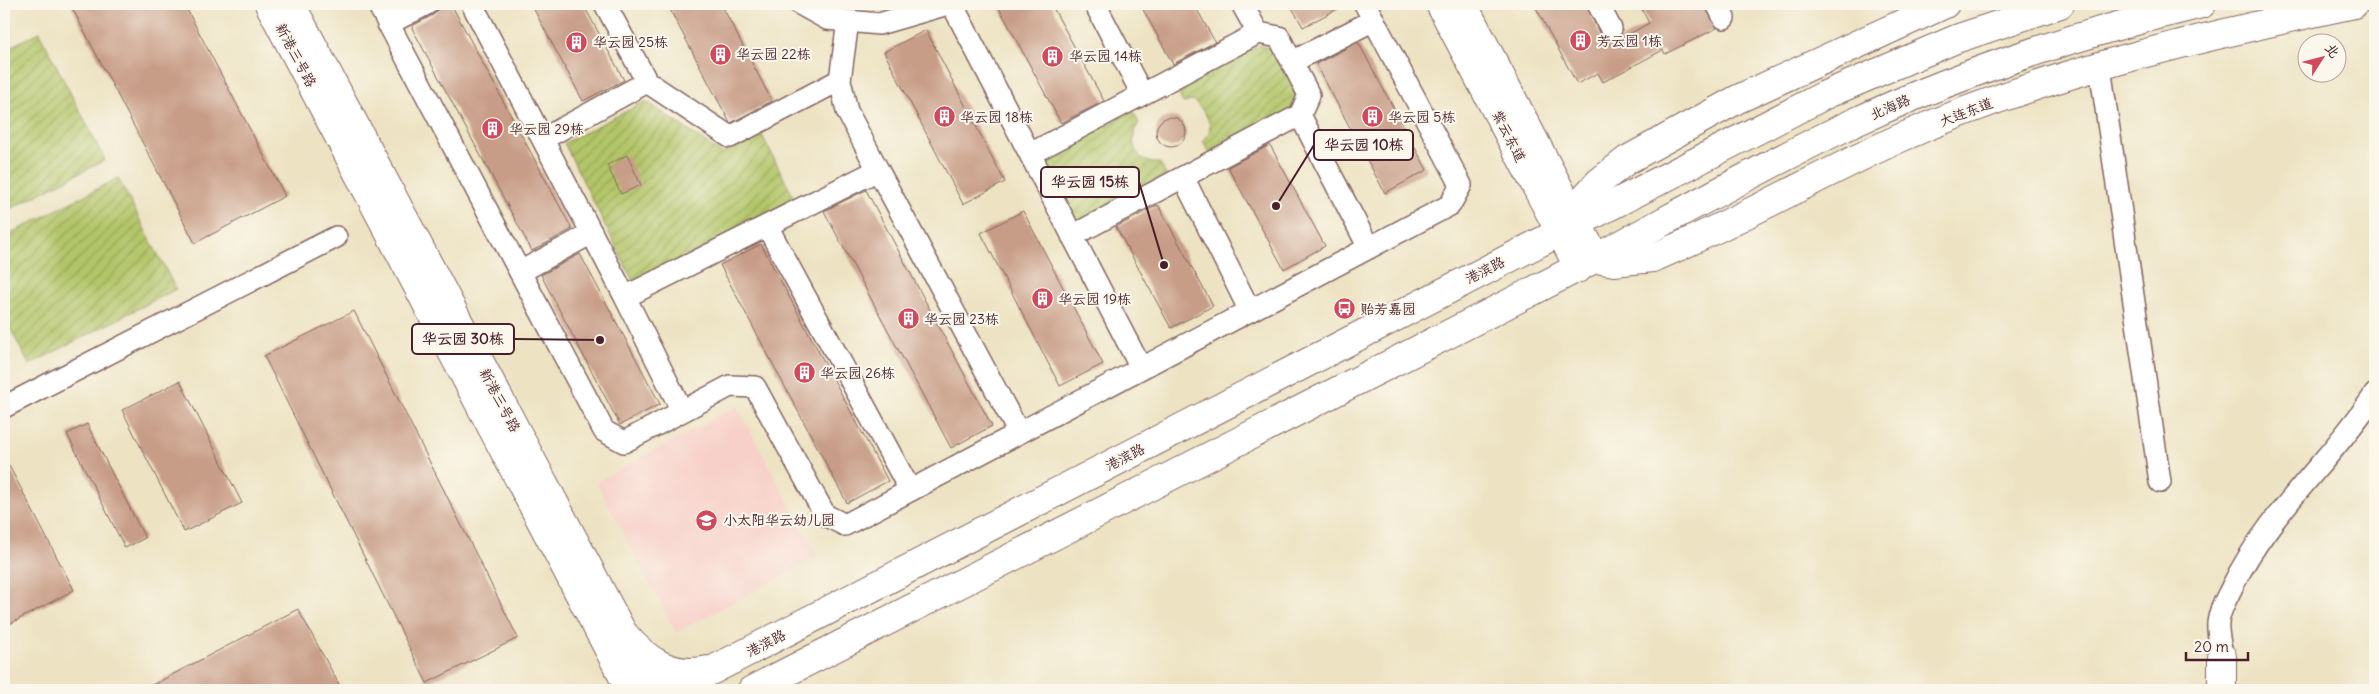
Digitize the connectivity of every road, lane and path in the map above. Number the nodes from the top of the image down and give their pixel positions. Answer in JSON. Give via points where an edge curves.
{"nodes":[{"id":1,"x":269,"y":4,"type":"edge"},
{"id":2,"x":291,"y":4,"type":"edge"},
{"id":3,"x":378,"y":4,"type":"edge"},
{"id":4,"x":427,"y":4,"type":"edge"},
{"id":5,"x":472,"y":4,"type":"edge"},
{"id":6,"x":605,"y":4,"type":"edge"},
{"id":7,"x":800,"y":4,"type":"edge"},
{"id":8,"x":948,"y":4,"type":"edge"},
{"id":9,"x":952,"y":4,"type":"edge"},
{"id":10,"x":1095,"y":4,"type":"edge"},
{"id":11,"x":1242,"y":4,"type":"edge"},
{"id":12,"x":1440,"y":4,"type":"edge"},
{"id":13,"x":1463,"y":4,"type":"edge"},
{"id":14,"x":1598,"y":4,"type":"edge"},
{"id":15,"x":1944,"y":4,"type":"edge"},
{"id":16,"x":2060,"y":4,"type":"edge"},
{"id":17,"x":2202,"y":4,"type":"edge"},
{"id":18,"x":2354,"y":4,"type":"edge"},
{"id":19,"x":1369,"y":12,"type":"edge"},
{"id":20,"x":848,"y":21,"type":"junction"},
{"id":21,"x":388,"y":24,"type":"junction"},
{"id":22,"x":1611,"y":29,"type":"dead end"},
{"id":23,"x":1258,"y":33,"type":"junction"},
{"id":24,"x":1292,"y":62,"type":"junction"},
{"id":25,"x":2100,"y":67,"type":"junction"},
{"id":26,"x":840,"y":80,"type":"junction"},
{"id":27,"x":647,"y":82,"type":"junction"},
{"id":28,"x":1142,"y":94,"type":"junction"},
{"id":29,"x":1300,"y":115,"type":"junction"},
{"id":30,"x":543,"y":139,"type":"junction"},
{"id":31,"x":1030,"y":154,"type":"junction"},
{"id":32,"x":878,"y":170,"type":"junction"},
{"id":33,"x":1183,"y":177,"type":"junction"},
{"id":34,"x":767,"y":226,"type":"junction"},
{"id":35,"x":1568,"y":227,"type":"junction"},
{"id":36,"x":592,"y":233,"type":"junction"},
{"id":37,"x":1072,"y":236,"type":"junction"},
{"id":38,"x":336,"y":237,"type":"dead end"},
{"id":39,"x":1369,"y":248,"type":"junction"},
{"id":40,"x":1587,"y":263,"type":"junction"},
{"id":41,"x":520,"y":272,"type":"junction"},
{"id":42,"x":625,"y":297,"type":"junction"},
{"id":43,"x":1250,"y":311,"type":"junction"},
{"id":44,"x":1140,"y":368,"type":"junction"},
{"id":45,"x":2375,"y":394,"type":"edge"},
{"id":46,"x":4,"y":407,"type":"edge"},
{"id":47,"x":682,"y":411,"type":"junction"},
{"id":48,"x":2375,"y":412,"type":"edge"},
{"id":49,"x":1019,"y":433,"type":"junction"},
{"id":50,"x":2160,"y":482,"type":"dead end"},
{"id":51,"x":910,"y":490,"type":"junction"},
{"id":52,"x":614,"y":638,"type":"junction"},
{"id":53,"x":2222,"y":657,"type":"junction"},
{"id":54,"x":718,"y":668,"type":"junction"},
{"id":55,"x":630,"y":690,"type":"edge"},
{"id":56,"x":645,"y":690,"type":"edge"},
{"id":57,"x":654,"y":690,"type":"edge"},
{"id":58,"x":674,"y":690,"type":"edge"},
{"id":59,"x":752,"y":690,"type":"edge"},
{"id":60,"x":2222,"y":690,"type":"edge"}],
"edges":[{"from":1,"to":52,"type":"main road","name":"新港三号路"},
{"from":2,"to":52,"type":"main road","name":"新港三号路"},
{"from":3,"to":21,"type":"street"},
{"from":4,"to":21,"type":"street"},
{"from":5,"to":30,"type":"street"},
{"from":6,"to":27,"type":"street"},
{"from":7,"to":20,"type":"street","via":[[827,19]]},
{"from":8,"to":20,"type":"street","via":[[879,24]]},
{"from":9,"to":31,"type":"street"},
{"from":10,"to":28,"type":"street"},
{"from":11,"to":23,"type":"street"},
{"from":12,"to":35,"type":"main road","name":"紫云东道"},
{"from":13,"to":35,"type":"main road","name":"紫云东道"},
{"from":14,"to":22,"type":"street"},
{"from":15,"to":35,"type":"main road","via":[[1738,99],[1627,160],[1585,197]]},
{"from":16,"to":35,"type":"main road","via":[[1956,39],[1825,95]]},
{"from":17,"to":40,"type":"main road","name":"北海路","via":[[2073,38],[1968,74],[1852,124]]},
{"from":18,"to":25,"type":"main road","name":"大连东道","via":[[2220,32]]},
{"from":19,"to":24,"type":"street"},
{"from":19,"to":39,"type":"street","via":[[1461,186],[1450,205]]},
{"from":20,"to":26,"type":"street"},
{"from":21,"to":41,"type":"street"},
{"from":23,"to":24,"type":"street","via":[[1279,37]]},
{"from":23,"to":28,"type":"street"},
{"from":24,"to":29,"type":"street","via":[[1309,95]]},
{"from":25,"to":40,"type":"main road","name":"大连东道","via":[[2034,86],[1898,139],[1653,258]]},
{"from":25,"to":50,"type":"street"},
{"from":26,"to":27,"type":"street","via":[[730,137]]},
{"from":26,"to":32,"type":"street","via":[[847,111]]},
{"from":27,"to":30,"type":"street"},
{"from":28,"to":31,"type":"street"},
{"from":29,"to":33,"type":"street"},
{"from":29,"to":39,"type":"street"},
{"from":30,"to":36,"type":"street"},
{"from":31,"to":37,"type":"street"},
{"from":32,"to":34,"type":"street"},
{"from":32,"to":49,"type":"street"},
{"from":33,"to":37,"type":"street"},
{"from":33,"to":43,"type":"street"},
{"from":34,"to":42,"type":"street"},
{"from":34,"to":51,"type":"street"},
{"from":35,"to":40,"type":"main road","name":"紫云东道"},
{"from":35,"to":54,"type":"main road","name":"港滨路"},
{"from":36,"to":41,"type":"street"},
{"from":36,"to":42,"type":"street"},
{"from":37,"to":44,"type":"street"},
{"from":38,"to":46,"type":"street"},
{"from":39,"to":43,"type":"street"},
{"from":40,"to":59,"type":"main road"},
{"from":41,"to":47,"type":"street","via":[[604,431],[624,442]]},
{"from":42,"to":47,"type":"street"},
{"from":43,"to":44,"type":"street"},
{"from":44,"to":49,"type":"street"},
{"from":45,"to":53,"type":"street","via":[[2341,442],[2279,511],[2243,564],[2218,622]]},
{"from":47,"to":51,"type":"street","via":[[730,386],[755,386],[825,515],[845,525]]},
{"from":48,"to":53,"type":"street","via":[[2352,448],[2289,516],[2256,562],[2230,618]]},
{"from":49,"to":51,"type":"street"},
{"from":52,"to":54,"type":"main road","via":[[670,670],[696,673]]},
{"from":52,"to":55,"type":"main road","name":"新港三号路"},
{"from":52,"to":56,"type":"main road","via":[[628,674]]},
{"from":52,"to":57,"type":"main road","name":"新港三号路"},
{"from":53,"to":60,"type":"main road"},
{"from":54,"to":58,"type":"main road","name":"港滨路"}]}
